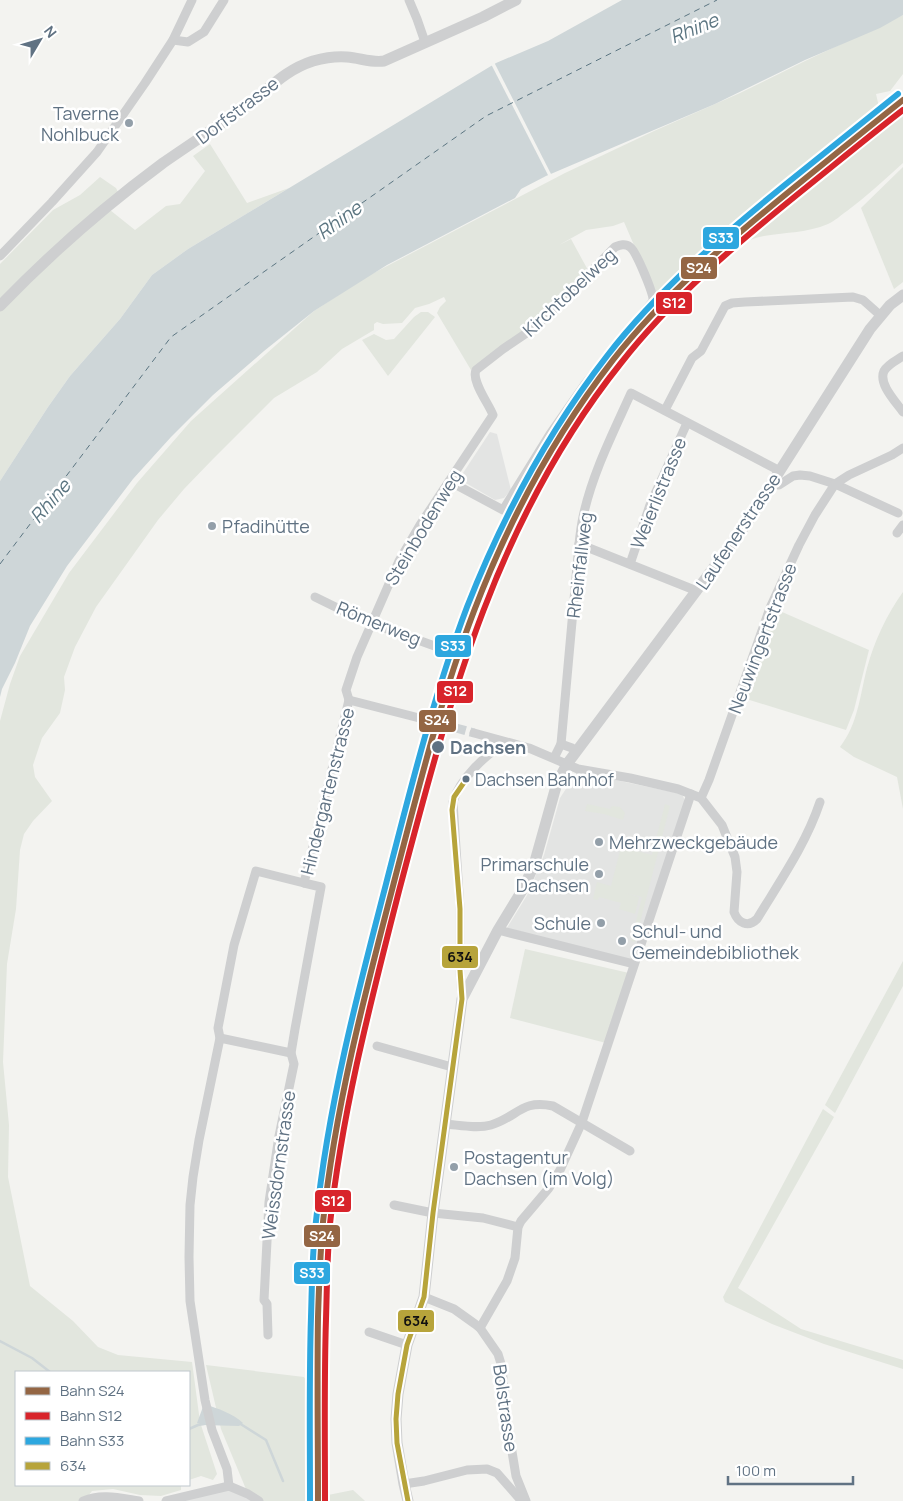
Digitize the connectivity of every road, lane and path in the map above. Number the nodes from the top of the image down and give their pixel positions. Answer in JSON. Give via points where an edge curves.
{"nodes":[{"id":1,"x":192,"y":0,"type":"edge"},
{"id":2,"x":224,"y":0,"type":"edge"},
{"id":3,"x":409,"y":0,"type":"edge"},
{"id":4,"x":516,"y":0,"type":"edge"},
{"id":5,"x":173,"y":40,"type":"junction"},
{"id":6,"x":425,"y":42,"type":"junction"},
{"id":7,"x":0,"y":256,"type":"edge"},
{"id":8,"x":903,"y":294,"type":"edge"},
{"id":9,"x":0,"y":306,"type":"edge"},
{"id":10,"x":881,"y":316,"type":"junction"},
{"id":11,"x":903,"y":356,"type":"edge"},
{"id":12,"x":665,"y":410,"type":"junction"},
{"id":13,"x":903,"y":412,"type":"edge"},
{"id":14,"x":493,"y":415,"type":"joint"},
{"id":15,"x":688,"y":422,"type":"junction"},
{"id":16,"x":903,"y":448,"type":"edge"},
{"id":17,"x":780,"y":471,"type":"junction"},
{"id":18,"x":449,"y":481,"type":"junction"},
{"id":19,"x":771,"y":484,"type":"junction"},
{"id":20,"x":834,"y":484,"type":"junction"},
{"id":21,"x":898,"y":513,"type":"dead end"},
{"id":22,"x":903,"y":525,"type":"edge"},
{"id":23,"x":897,"y":533,"type":"dead end"},
{"id":24,"x":579,"y":544,"type":"junction"},
{"id":25,"x":630,"y":564,"type":"junction"},
{"id":26,"x":697,"y":591,"type":"junction"},
{"id":27,"x":315,"y":597,"type":"dead end"},
{"id":28,"x":371,"y":622,"type":"junction"},
{"id":29,"x":443,"y":649,"type":"dead end"},
{"id":30,"x":349,"y":700,"type":"junction"},
{"id":31,"x":431,"y":721,"type":"tunnel mouth"},
{"id":32,"x":474,"y":733,"type":"tunnel mouth"},
{"id":33,"x":507,"y":743,"type":"junction"},
{"id":34,"x":561,"y":744,"type":"junction"},
{"id":35,"x":576,"y":751,"type":"junction"},
{"id":36,"x":554,"y":758,"type":"junction"},
{"id":37,"x":567,"y":764,"type":"junction"},
{"id":38,"x":691,"y":794,"type":"junction"},
{"id":39,"x":701,"y":798,"type":"junction"},
{"id":40,"x":820,"y":802,"type":"dead end"},
{"id":41,"x":304,"y":883,"type":"junction"},
{"id":42,"x":498,"y":930,"type":"junction"},
{"id":43,"x":634,"y":964,"type":"junction"},
{"id":44,"x":462,"y":999,"type":"junction"},
{"id":45,"x":220,"y":1038,"type":"junction"},
{"id":46,"x":377,"y":1046,"type":"dead end"},
{"id":47,"x":291,"y":1053,"type":"junction"},
{"id":48,"x":452,"y":1067,"type":"junction"},
{"id":49,"x":582,"y":1122,"type":"junction"},
{"id":50,"x":444,"y":1124,"type":"junction"},
{"id":51,"x":630,"y":1151,"type":"dead end"},
{"id":52,"x":394,"y":1205,"type":"dead end"},
{"id":53,"x":433,"y":1213,"type":"junction"},
{"id":54,"x":518,"y":1227,"type":"junction"},
{"id":55,"x":424,"y":1297,"type":"junction"},
{"id":56,"x":480,"y":1328,"type":"junction"},
{"id":57,"x":369,"y":1332,"type":"dead end"},
{"id":58,"x":268,"y":1335,"type":"dead end"},
{"id":59,"x":406,"y":1344,"type":"junction"},
{"id":60,"x":404,"y":1484,"type":"junction"},
{"id":61,"x":229,"y":1486,"type":"junction"},
{"id":62,"x":525,"y":1499,"type":"edge"},
{"id":63,"x":82,"y":1501,"type":"edge"},
{"id":64,"x":139,"y":1501,"type":"edge"},
{"id":65,"x":166,"y":1501,"type":"edge"},
{"id":66,"x":259,"y":1501,"type":"edge"},
{"id":67,"x":408,"y":1501,"type":"edge"}],
"edges":[{"from":1,"to":5,"type":"street"},
{"from":2,"to":5,"type":"street","via":[[204,32],[188,42]]},
{"from":3,"to":6,"type":"street"},
{"from":4,"to":6,"type":"street","name":"Dorfstrasse"},
{"from":5,"to":7,"type":"street","via":[[97,152]]},
{"from":6,"to":9,"type":"street","name":"Dorfstrasse","via":[[384,61],[335,57],[292,69],[244,108],[129,190],[46,260]]},
{"from":8,"to":10,"type":"street","name":"Laufenerstrasse"},
{"from":10,"to":12,"type":"street","via":[[863,300],[853,297],[727,304],[701,351],[692,358]]},
{"from":10,"to":17,"type":"street","name":"Laufenerstrasse","via":[[863,338]]},
{"from":11,"to":13,"type":"street","via":[[888,366],[883,379]]},
{"from":12,"to":15,"type":"street"},
{"from":12,"to":24,"type":"street","name":"Rheinfallweg","via":[[631,393],[594,479],[582,517]]},
{"from":14,"to":18,"type":"street","name":"Steinbodenweg"},
{"from":14,"to":18,"type":"street","name":"Kirchtobelweg","via":[[475,381],[478,367],[547,316],[615,247],[624,244],[632,248],[652,293],[652,301],[585,384],[504,510]]},
{"from":15,"to":17,"type":"street"},
{"from":15,"to":25,"type":"street","name":"Weierlistrasse","via":[[650,505]]},
{"from":16,"to":20,"type":"street"},
{"from":17,"to":19,"type":"street","name":"Laufenerstrasse"},
{"from":18,"to":28,"type":"street","name":"Steinbodenweg","via":[[407,546]]},
{"from":19,"to":20,"type":"street","via":[[779,485],[800,475]]},
{"from":19,"to":26,"type":"street","name":"Laufenerstrasse"},
{"from":20,"to":21,"type":"street"},
{"from":20,"to":39,"type":"street","name":"Neuwingertstrasse","via":[[799,545],[774,599]]},
{"from":22,"to":23,"type":"street"},
{"from":24,"to":25,"type":"street"},
{"from":24,"to":34,"type":"street","name":"Rheinfallweg"},
{"from":25,"to":26,"type":"street"},
{"from":26,"to":35,"type":"street","name":"Laufenerstrasse"},
{"from":27,"to":28,"type":"street","name":"Römerweg"},
{"from":28,"to":29,"type":"street","name":"Römerweg"},
{"from":28,"to":30,"type":"street","name":"Steinbodenweg","via":[[346,690]]},
{"from":30,"to":31,"type":"street","name":"Hindergartenstrasse"},
{"from":30,"to":41,"type":"street","name":"Hindergartenstrasse"},
{"from":32,"to":33,"type":"street"},
{"from":33,"to":36,"type":"street"},
{"from":33,"to":44,"type":"street","via":[[476,766],[460,786],[453,802]]},
{"from":34,"to":35,"type":"street"},
{"from":34,"to":36,"type":"street","name":"Rheinfallweg"},
{"from":35,"to":37,"type":"street","name":"Laufenerstrasse"},
{"from":36,"to":37,"type":"street"},
{"from":37,"to":38,"type":"street"},
{"from":37,"to":42,"type":"street","via":[[557,784],[534,865]]},
{"from":38,"to":39,"type":"street"},
{"from":38,"to":43,"type":"street"},
{"from":39,"to":40,"type":"street","via":[[722,824],[729,839],[737,872],[734,912],[736,918],[746,924],[757,919],[799,849]]},
{"from":41,"to":45,"type":"street","via":[[256,870],[234,945],[218,1028]]},
{"from":41,"to":47,"type":"street","name":"Hindergartenstrasse","via":[[321,887]]},
{"from":42,"to":43,"type":"street"},
{"from":42,"to":44,"type":"street"},
{"from":43,"to":49,"type":"street"},
{"from":44,"to":48,"type":"street"},
{"from":45,"to":47,"type":"street"},
{"from":45,"to":61,"type":"street","via":[[198,1140],[190,1205],[189,1257],[190,1301],[205,1400],[227,1469]]},
{"from":46,"to":48,"type":"street"},
{"from":47,"to":58,"type":"street","name":"Weissdornstrasse","via":[[294,1064],[269,1202],[264,1300],[267,1304]]},
{"from":48,"to":50,"type":"street"},
{"from":49,"to":50,"type":"street","via":[[553,1106],[537,1104],[489,1125]]},
{"from":49,"to":51,"type":"street"},
{"from":49,"to":54,"type":"street","via":[[560,1170]]},
{"from":50,"to":53,"type":"street"},
{"from":52,"to":53,"type":"street"},
{"from":53,"to":54,"type":"street","via":[[483,1218]]},
{"from":53,"to":55,"type":"street"},
{"from":54,"to":56,"type":"street","via":[[515,1258],[507,1281]]},
{"from":55,"to":56,"type":"street","name":"Bolstrasse","via":[[454,1309]]},
{"from":55,"to":59,"type":"street"},
{"from":56,"to":62,"type":"street","name":"Bolstrasse","via":[[500,1359],[516,1476]]},
{"from":57,"to":59,"type":"street"},
{"from":59,"to":60,"type":"street","via":[[396,1419]]},
{"from":60,"to":62,"type":"street","via":[[467,1470],[487,1469],[497,1473],[518,1498]]},
{"from":60,"to":67,"type":"street"},
{"from":61,"to":65,"type":"street"},
{"from":61,"to":66,"type":"street"},
{"from":63,"to":64,"type":"street","via":[[113,1496]]}]}
